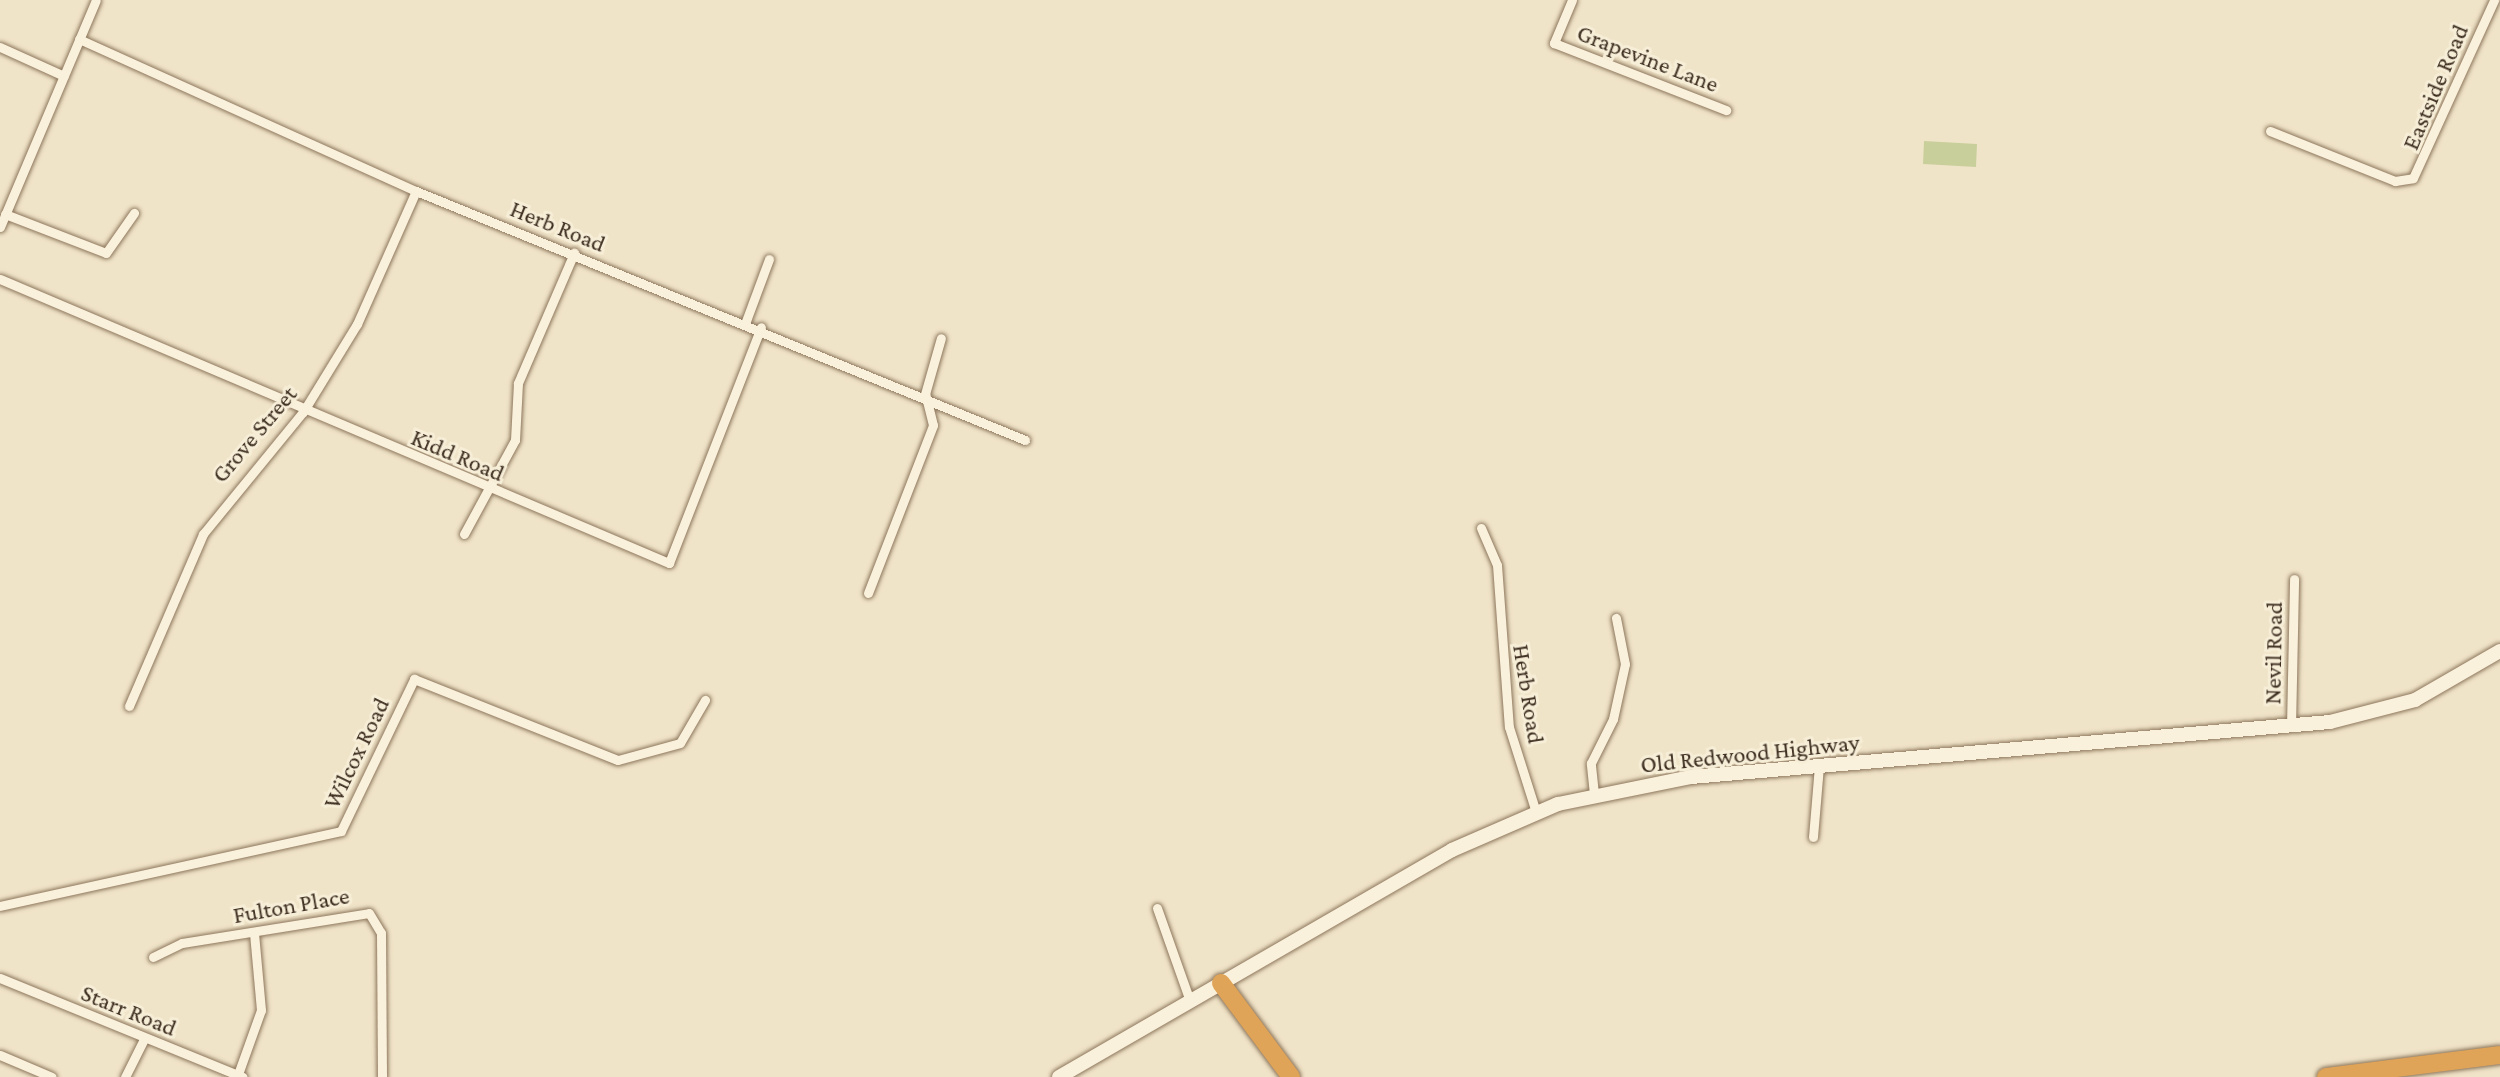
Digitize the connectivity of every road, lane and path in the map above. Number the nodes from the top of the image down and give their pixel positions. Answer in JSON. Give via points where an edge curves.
{"nodes":[{"id":1,"x":96,"y":0,"type":"edge"},
{"id":2,"x":1572,"y":0,"type":"edge"},
{"id":3,"x":2494,"y":0,"type":"edge"},
{"id":4,"x":79,"y":39,"type":"junction"},
{"id":5,"x":0,"y":47,"type":"edge"},
{"id":6,"x":64,"y":76,"type":"junction"},
{"id":7,"x":1726,"y":110,"type":"dead end"},
{"id":8,"x":2270,"y":131,"type":"dead end"},
{"id":9,"x":416,"y":191,"type":"junction"},
{"id":10,"x":0,"y":194,"type":"edge"},
{"id":11,"x":12,"y":199,"type":"junction"},
{"id":12,"x":134,"y":213,"type":"dead end"},
{"id":13,"x":5,"y":214,"type":"junction"},
{"id":14,"x":0,"y":227,"type":"edge"},
{"id":15,"x":574,"y":253,"type":"junction"},
{"id":16,"x":769,"y":259,"type":"dead end"},
{"id":17,"x":0,"y":279,"type":"edge"},
{"id":18,"x":746,"y":321,"type":"junction"},
{"id":19,"x":761,"y":327,"type":"junction"},
{"id":20,"x":941,"y":338,"type":"dead end"},
{"id":21,"x":925,"y":394,"type":"junction"},
{"id":22,"x":303,"y":412,"type":"junction"},
{"id":23,"x":1025,"y":440,"type":"dead end"},
{"id":24,"x":490,"y":490,"type":"junction"},
{"id":25,"x":1481,"y":528,"type":"dead end"},
{"id":26,"x":464,"y":534,"type":"dead end"},
{"id":27,"x":2294,"y":579,"type":"dead end"},
{"id":28,"x":868,"y":593,"type":"dead end"},
{"id":29,"x":1616,"y":618,"type":"dead end"},
{"id":30,"x":2500,"y":651,"type":"edge"},
{"id":31,"x":705,"y":700,"type":"dead end"},
{"id":32,"x":129,"y":706,"type":"dead end"},
{"id":33,"x":2291,"y":727,"type":"junction"},
{"id":34,"x":1819,"y":766,"type":"junction"},
{"id":35,"x":1594,"y":794,"type":"junction"},
{"id":36,"x":1536,"y":812,"type":"junction"},
{"id":37,"x":1813,"y":837,"type":"dead end"},
{"id":38,"x":0,"y":906,"type":"edge"},
{"id":39,"x":1157,"y":908,"type":"dead end"},
{"id":40,"x":254,"y":933,"type":"junction"},
{"id":41,"x":153,"y":957,"type":"dead end"},
{"id":42,"x":0,"y":978,"type":"edge"},
{"id":43,"x":1221,"y":983,"type":"junction"},
{"id":44,"x":1190,"y":1001,"type":"junction"},
{"id":45,"x":144,"y":1039,"type":"junction"},
{"id":46,"x":0,"y":1055,"type":"edge"},
{"id":47,"x":2500,"y":1055,"type":"edge"},
{"id":48,"x":239,"y":1076,"type":"edge"},
{"id":49,"x":52,"y":1077,"type":"edge"},
{"id":50,"x":125,"y":1077,"type":"edge"},
{"id":51,"x":382,"y":1077,"type":"edge"},
{"id":52,"x":1059,"y":1077,"type":"edge"},
{"id":53,"x":1277,"y":1077,"type":"edge"},
{"id":54,"x":1291,"y":1077,"type":"edge"},
{"id":55,"x":2326,"y":1077,"type":"edge"}],
"edges":[{"from":1,"to":4,"type":"street"},
{"from":2,"to":7,"type":"street","name":"Grapevine Lane","via":[[1554,43]]},
{"from":3,"to":8,"type":"street","name":"Eastside Road","via":[[2413,178],[2395,181]]},
{"from":4,"to":6,"type":"street"},
{"from":4,"to":9,"type":"street","name":"Herb Road"},
{"from":5,"to":6,"type":"street"},
{"from":6,"to":11,"type":"street"},
{"from":9,"to":15,"type":"street","name":"Herb Road"},
{"from":9,"to":22,"type":"street","name":"Grove Street","via":[[357,324]]},
{"from":10,"to":11,"type":"street"},
{"from":11,"to":13,"type":"street"},
{"from":12,"to":13,"type":"street","via":[[106,253]]},
{"from":13,"to":14,"type":"street"},
{"from":15,"to":18,"type":"street","name":"Herb Road"},
{"from":15,"to":24,"type":"street","via":[[518,383],[521,420]]},
{"from":16,"to":18,"type":"street"},
{"from":17,"to":22,"type":"street","name":"Kidd Road"},
{"from":18,"to":19,"type":"street","name":"Herb Road"},
{"from":19,"to":21,"type":"street","name":"Herb Road"},
{"from":19,"to":24,"type":"street","name":"Kidd Road","via":[[669,563]]},
{"from":20,"to":21,"type":"street"},
{"from":21,"to":23,"type":"street","name":"Herb Road"},
{"from":21,"to":28,"type":"street","via":[[933,425]]},
{"from":22,"to":24,"type":"street","name":"Kidd Road"},
{"from":22,"to":32,"type":"street","name":"Grove Street","via":[[214,515],[167,606]]},
{"from":24,"to":26,"type":"street"},
{"from":25,"to":36,"type":"street","name":"Herb Road","via":[[1498,580],[1509,727]]},
{"from":27,"to":33,"type":"street","name":"Nevil Road"},
{"from":29,"to":35,"type":"street","via":[[1625,664],[1613,719],[1591,763]]},
{"from":30,"to":33,"type":"main road","name":"Old Redwood Highway","via":[[2385,711]]},
{"from":31,"to":38,"type":"street","name":"Wilcox Road","via":[[680,743],[618,760],[414,679],[341,831]]},
{"from":33,"to":34,"type":"main road","name":"Old Redwood Highway"},
{"from":34,"to":35,"type":"main road","name":"Old Redwood Highway"},
{"from":34,"to":37,"type":"street"},
{"from":35,"to":36,"type":"main road","name":"Old Redwood Highway"},
{"from":36,"to":43,"type":"main road","name":"Old Redwood Highway","via":[[1452,850]]},
{"from":39,"to":44,"type":"street"},
{"from":40,"to":41,"type":"street","name":"Fulton Place","via":[[182,943]]},
{"from":40,"to":48,"type":"street","via":[[261,1010]]},
{"from":40,"to":51,"type":"street","name":"Fulton Place","via":[[369,913],[381,933]]},
{"from":42,"to":45,"type":"street","name":"Starr Road"},
{"from":43,"to":44,"type":"main road","name":"Old Redwood Highway"},
{"from":43,"to":53,"type":"highway"},
{"from":43,"to":54,"type":"highway"},
{"from":44,"to":52,"type":"main road","name":"Old Redwood Highway"},
{"from":45,"to":48,"type":"street","name":"Starr Road"},
{"from":45,"to":50,"type":"street"},
{"from":46,"to":49,"type":"street"},
{"from":47,"to":55,"type":"highway"}]}
